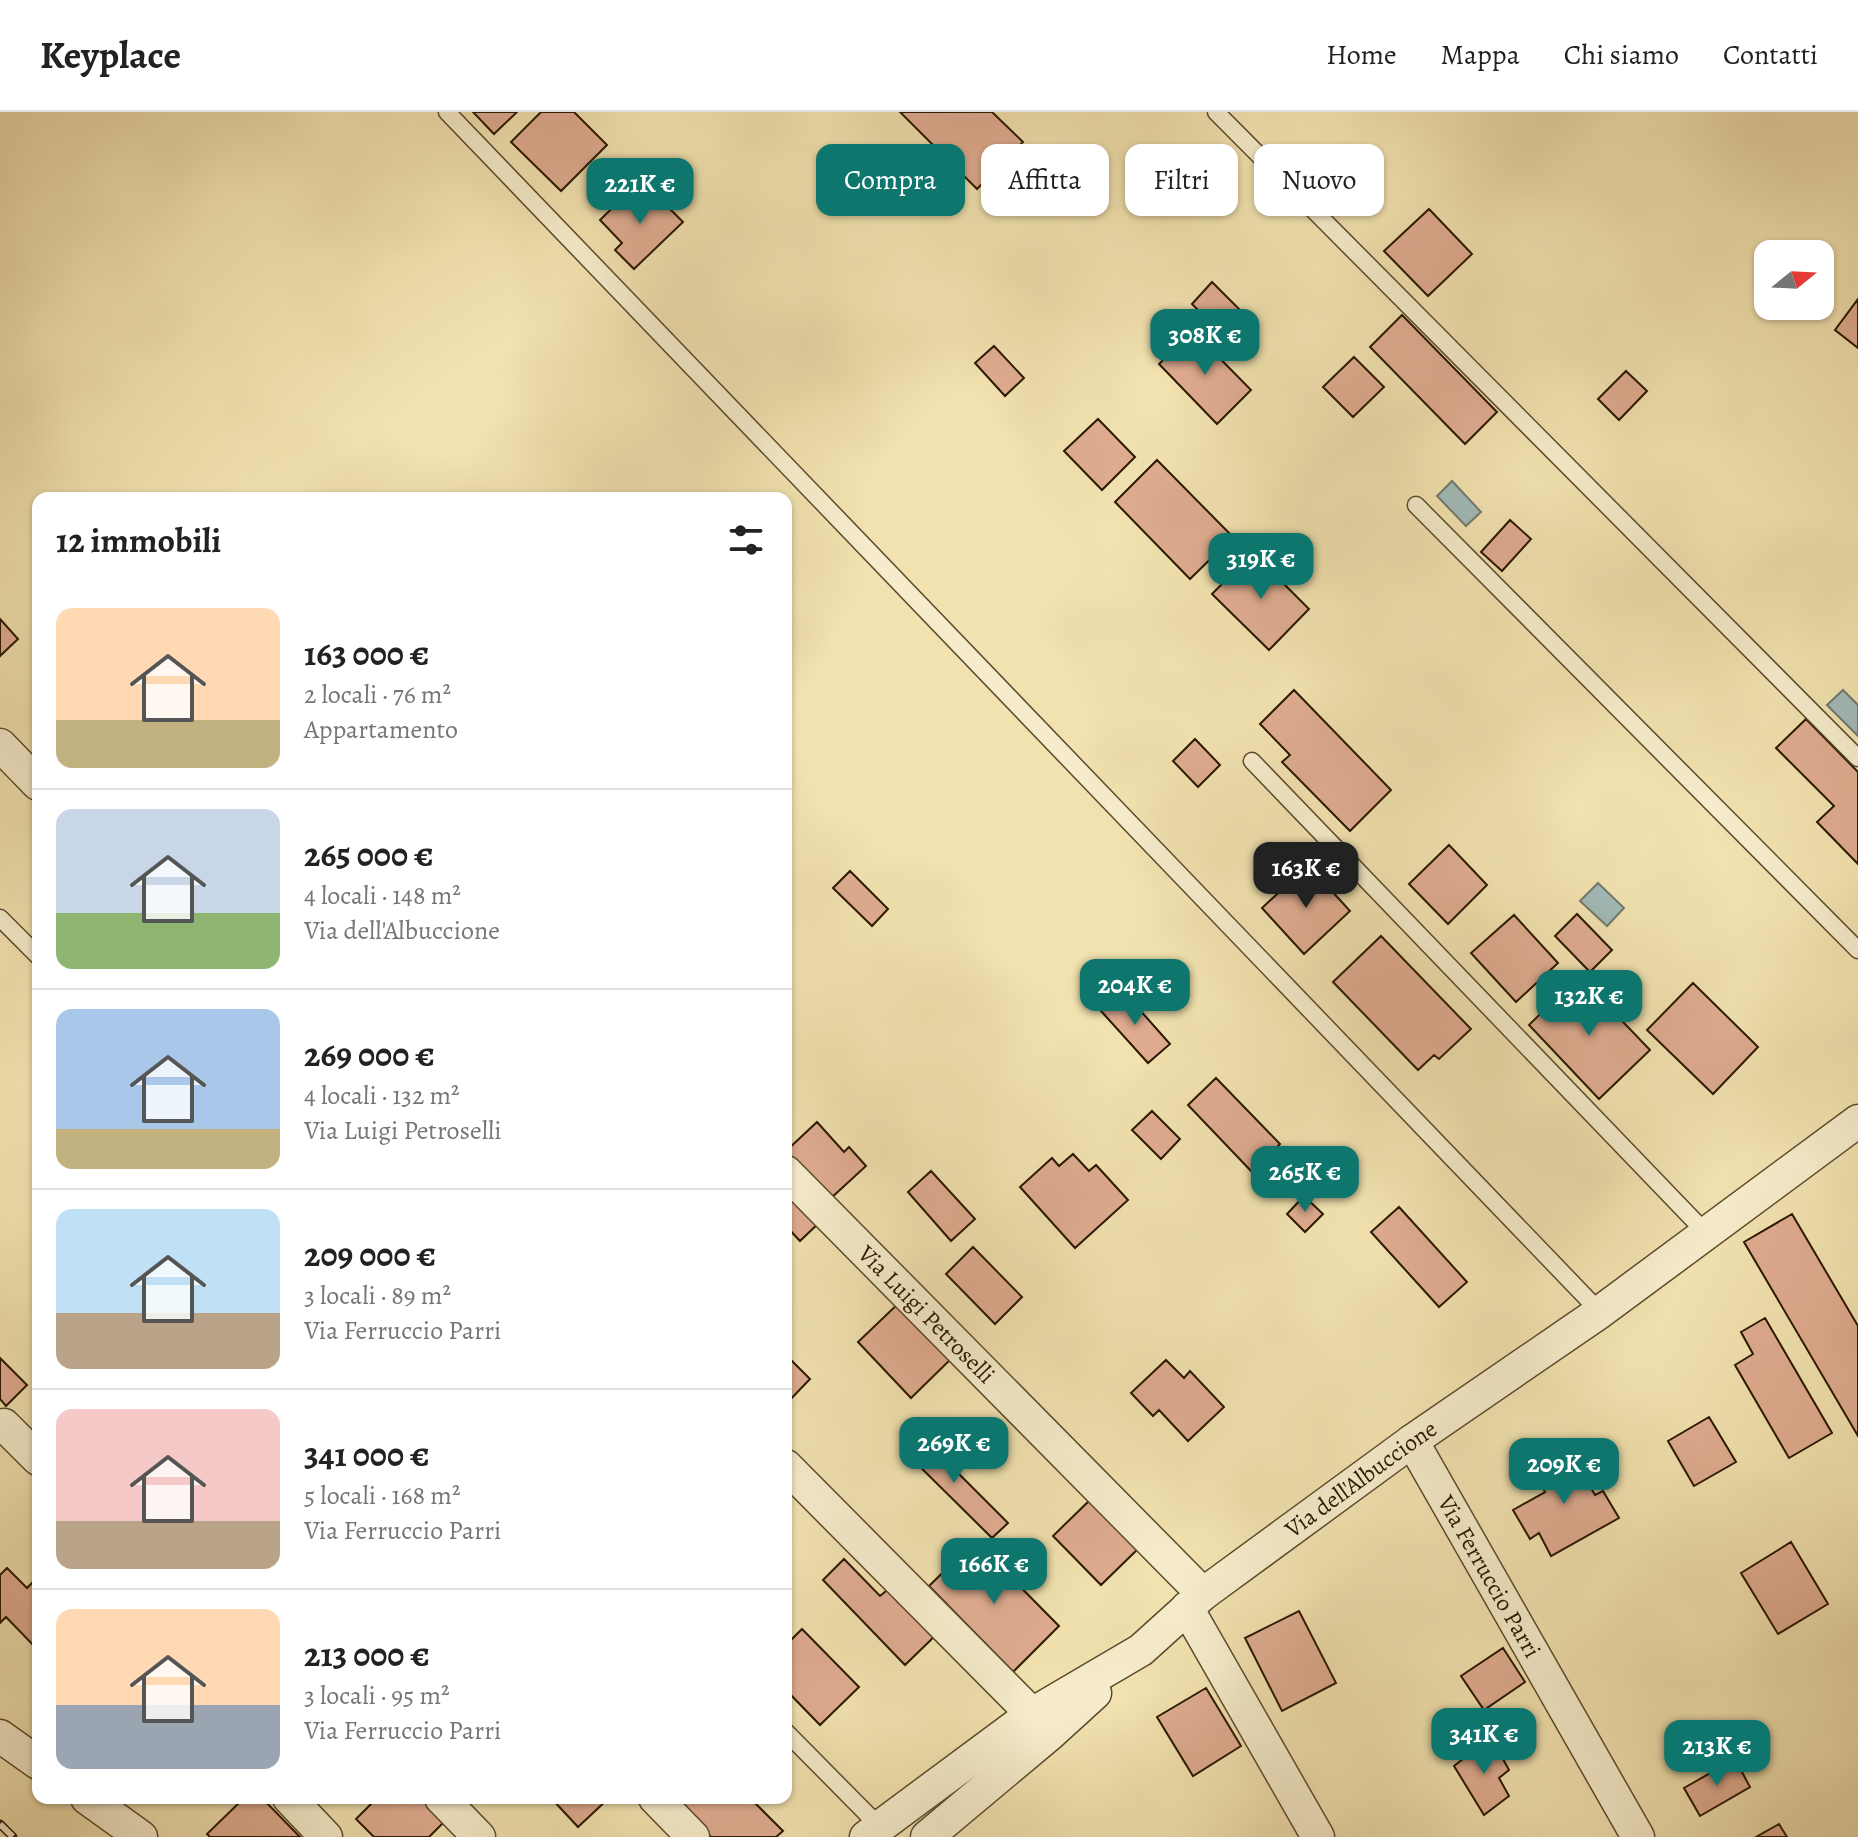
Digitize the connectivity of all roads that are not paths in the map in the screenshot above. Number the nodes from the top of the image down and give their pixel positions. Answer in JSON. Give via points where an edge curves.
{"nodes":[{"id":1,"x":447,"y":112,"type":"edge"},
{"id":2,"x":1216,"y":112,"type":"edge"},
{"id":3,"x":1416,"y":505,"type":"dead end"},
{"id":4,"x":0,"y":745,"type":"edge"},
{"id":5,"x":1858,"y":758,"type":"edge"},
{"id":6,"x":1252,"y":761,"type":"dead end"},
{"id":7,"x":32,"y":778,"type":"edge"},
{"id":8,"x":0,"y":918,"type":"edge"},
{"id":9,"x":32,"y":950,"type":"edge"},
{"id":10,"x":1858,"y":950,"type":"edge"},
{"id":11,"x":1858,"y":1121,"type":"edge"},
{"id":12,"x":792,"y":1178,"type":"edge"},
{"id":13,"x":1706,"y":1233,"type":"junction"},
{"id":14,"x":1600,"y":1312,"type":"junction"},
{"id":15,"x":4,"y":1425,"type":"dead end"},
{"id":16,"x":1412,"y":1441,"type":"junction"},
{"id":17,"x":32,"y":1453,"type":"edge"},
{"id":18,"x":792,"y":1472,"type":"edge"},
{"id":19,"x":1195,"y":1601,"type":"junction"},
{"id":20,"x":1141,"y":1650,"type":"junction"},
{"id":21,"x":1032,"y":1714,"type":"junction"},
{"id":22,"x":0,"y":1736,"type":"edge"},
{"id":23,"x":792,"y":1739,"type":"edge"},
{"id":24,"x":32,"y":1759,"type":"edge"},
{"id":25,"x":95,"y":1804,"type":"edge"},
{"id":26,"x":295,"y":1804,"type":"edge"},
{"id":27,"x":447,"y":1804,"type":"edge"},
{"id":28,"x":661,"y":1804,"type":"edge"},
{"id":29,"x":872,"y":1832,"type":"edge"},
{"id":30,"x":141,"y":1837,"type":"edge"},
{"id":31,"x":326,"y":1837,"type":"edge"},
{"id":32,"x":479,"y":1837,"type":"edge"},
{"id":33,"x":693,"y":1837,"type":"edge"},
{"id":34,"x":927,"y":1837,"type":"edge"},
{"id":35,"x":1318,"y":1837,"type":"edge"},
{"id":36,"x":1638,"y":1837,"type":"edge"}],
"edges":[{"from":1,"to":14,"type":"lane"},
{"from":2,"to":5,"type":"lane"},
{"from":3,"to":10,"type":"lane"},
{"from":4,"to":7,"type":"street"},
{"from":6,"to":13,"type":"lane"},
{"from":8,"to":9,"type":"lane"},
{"from":11,"to":13,"type":"street","name":"Via dell'Albuccione"},
{"from":12,"to":19,"type":"street","name":"Via Luigi Petroselli"},
{"from":13,"to":14,"type":"street","name":"Via dell'Albuccione"},
{"from":14,"to":16,"type":"street","name":"Via dell'Albuccione"},
{"from":15,"to":17,"type":"street"},
{"from":16,"to":19,"type":"street","name":"Via dell'Albuccione"},
{"from":16,"to":36,"type":"street","name":"Via Ferruccio Parri"},
{"from":18,"to":21,"type":"street"},
{"from":19,"to":20,"type":"street","name":"Via dell'Albuccione"},
{"from":19,"to":35,"type":"street","name":"Via Luigi Petroselli"},
{"from":20,"to":21,"type":"street","name":"Via dell'Albuccione"},
{"from":20,"to":34,"type":"street"},
{"from":21,"to":29,"type":"street","name":"Via dell'Albuccione"},
{"from":22,"to":24,"type":"street"},
{"from":23,"to":29,"type":"lane"},
{"from":25,"to":30,"type":"street"},
{"from":26,"to":31,"type":"street"},
{"from":27,"to":32,"type":"street"},
{"from":28,"to":33,"type":"street"}]}
